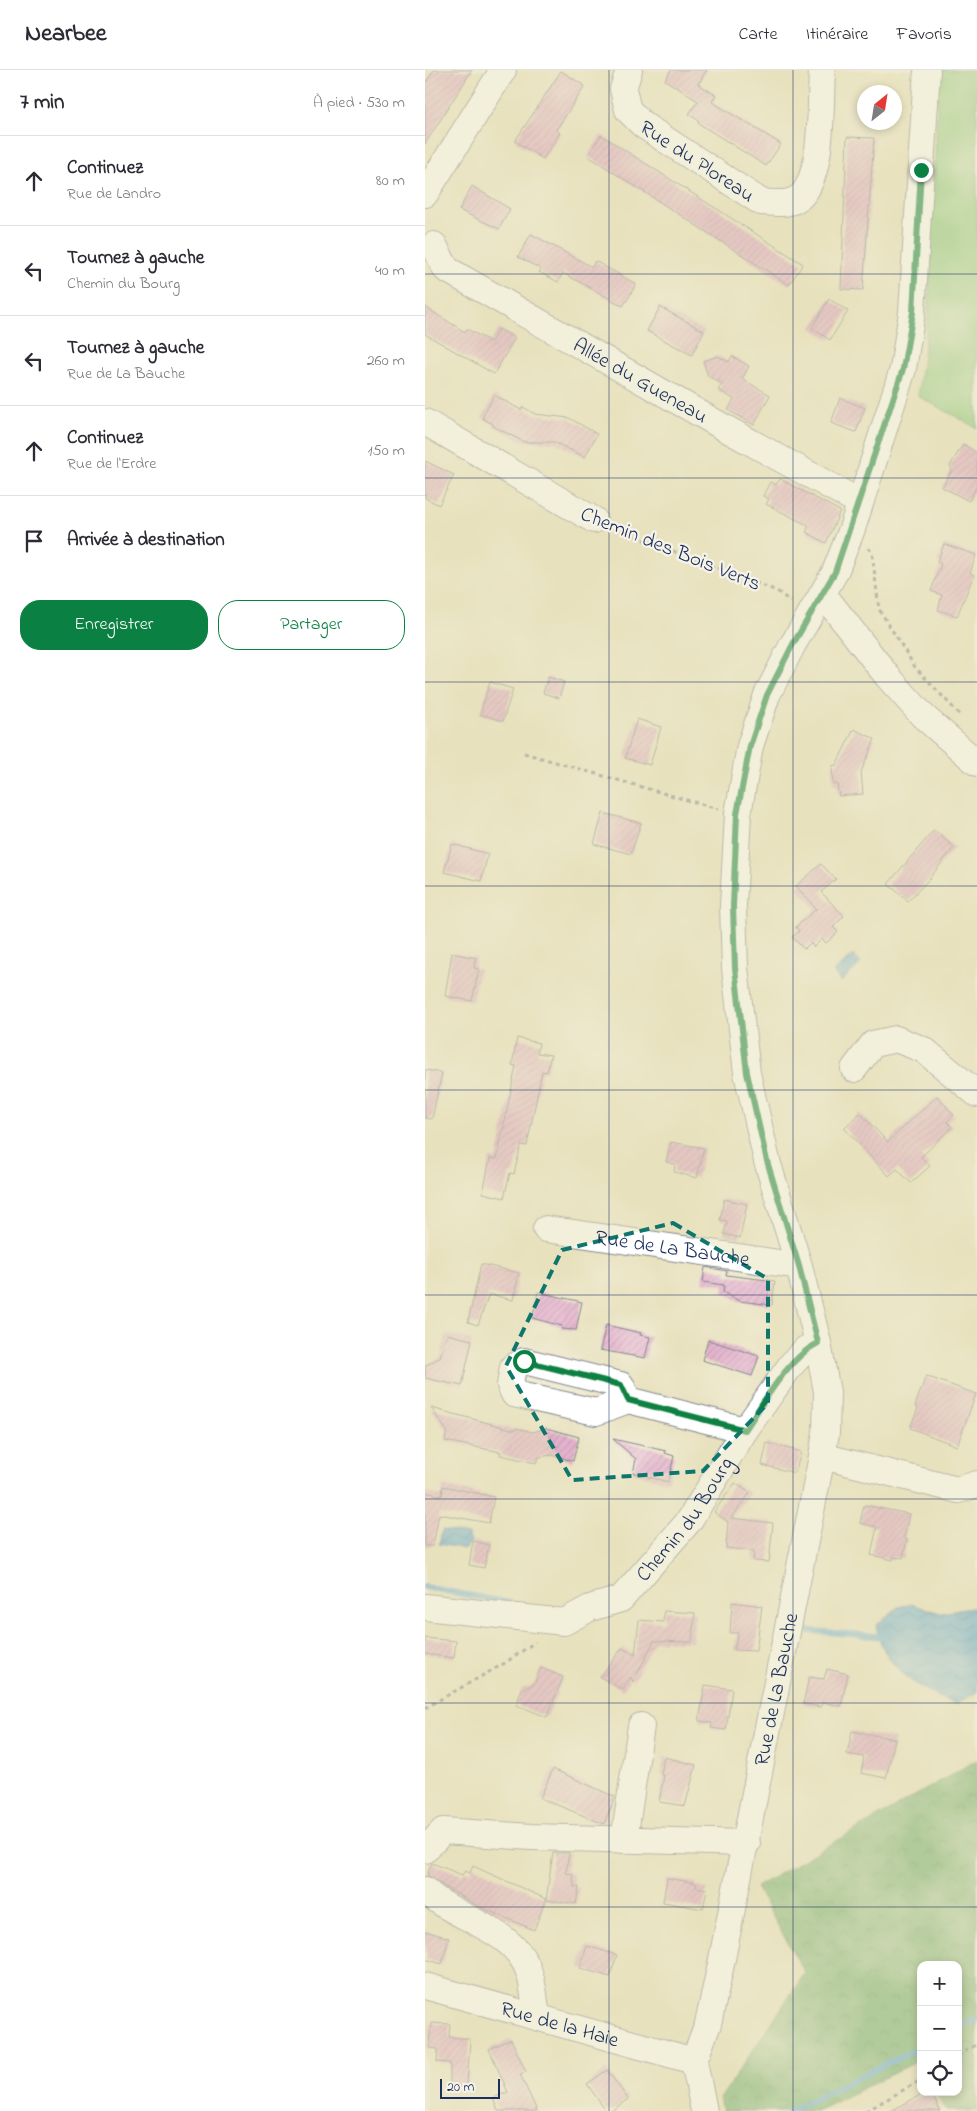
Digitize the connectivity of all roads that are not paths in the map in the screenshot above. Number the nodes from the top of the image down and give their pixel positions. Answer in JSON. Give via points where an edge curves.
{"nodes":[{"id":1,"x":503,"y":70,"type":"edge"},
{"id":2,"x":629,"y":70,"type":"edge"},
{"id":3,"x":822,"y":70,"type":"edge"},
{"id":4,"x":927,"y":70,"type":"edge"},
{"id":5,"x":425,"y":194,"type":"edge"},
{"id":6,"x":434,"y":245,"type":"dead end"},
{"id":7,"x":425,"y":422,"type":"edge"},
{"id":8,"x":859,"y":502,"type":"junction"},
{"id":9,"x":595,"y":520,"type":"road end"},
{"id":10,"x":816,"y":607,"type":"junction"},
{"id":11,"x":977,"y":763,"type":"edge"},
{"id":12,"x":854,"y":1069,"type":"dead end"},
{"id":13,"x":977,"y":1094,"type":"edge"},
{"id":14,"x":546,"y":1229,"type":"dead end"},
{"id":15,"x":799,"y":1266,"type":"junction"},
{"id":16,"x":818,"y":1343,"type":"junction"},
{"id":17,"x":628,"y":1400,"type":"dead end"},
{"id":18,"x":745,"y":1430,"type":"junction"},
{"id":19,"x":822,"y":1456,"type":"junction"},
{"id":20,"x":977,"y":1484,"type":"edge"},
{"id":21,"x":425,"y":1607,"type":"edge"},
{"id":22,"x":641,"y":1726,"type":"dead end"},
{"id":23,"x":624,"y":1840,"type":"junction"},
{"id":24,"x":747,"y":1843,"type":"junction"},
{"id":25,"x":425,"y":1850,"type":"edge"},
{"id":26,"x":425,"y":1890,"type":"edge"},
{"id":27,"x":425,"y":1986,"type":"edge"},
{"id":28,"x":537,"y":2017,"type":"junction"},
{"id":29,"x":694,"y":2061,"type":"junction"},
{"id":30,"x":704,"y":2111,"type":"edge"}],
"edges":[{"from":1,"to":5,"type":"street"},
{"from":2,"to":3,"type":"street","name":"Rue du Ploreau","via":[[623,89],[628,110],[643,125],[761,202],[784,204],[801,196],[811,178],[817,149]]},
{"from":4,"to":8,"type":"street","name":"Rue de La Bauche","via":[[913,312],[903,369]]},
{"from":6,"to":8,"type":"street","name":"Allée du Gueneau","via":[[446,268],[716,424]]},
{"from":7,"to":9,"type":"street","name":"Chemin des Bois Verts"},
{"from":8,"to":10,"type":"street","name":"Rue de La Bauche","via":[[835,572]]},
{"from":10,"to":11,"type":"street","via":[[830,603],[923,716]]},
{"from":10,"to":15,"type":"street","name":"Rue de La Bauche","via":[[767,695],[750,746],[737,814],[733,906],[735,968],[747,1073],[767,1161]]},
{"from":12,"to":13,"type":"street","via":[[873,1044],[896,1039],[924,1050]]},
{"from":14,"to":15,"type":"street","name":"Rue de La Bauche"},
{"from":15,"to":16,"type":"street","name":"Rue de La Bauche"},
{"from":16,"to":18,"type":"street","name":"Chemin du Bourg","via":[[806,1349],[791,1365]]},
{"from":16,"to":19,"type":"street","name":"Rue de La Bauche","via":[[827,1392]]},
{"from":17,"to":18,"type":"street"},
{"from":18,"to":21,"type":"street","name":"Chemin du Bourg","via":[[689,1521],[621,1599],[590,1608],[564,1622]]},
{"from":19,"to":20,"type":"street","via":[[958,1490]]},
{"from":19,"to":24,"type":"street","name":"Rue de La Bauche"},
{"from":22,"to":23,"type":"street"},
{"from":23,"to":24,"type":"street"},
{"from":23,"to":25,"type":"street","via":[[443,1831]]},
{"from":24,"to":29,"type":"street","name":"Rue de La Bauche","via":[[708,2024]]},
{"from":26,"to":28,"type":"street","via":[[437,1903],[499,1934],[518,1954],[530,1974]]},
{"from":27,"to":28,"type":"street","name":"Rue de la Haie"},
{"from":28,"to":29,"type":"street","name":"Rue de la Haie"},
{"from":29,"to":30,"type":"street"}]}
